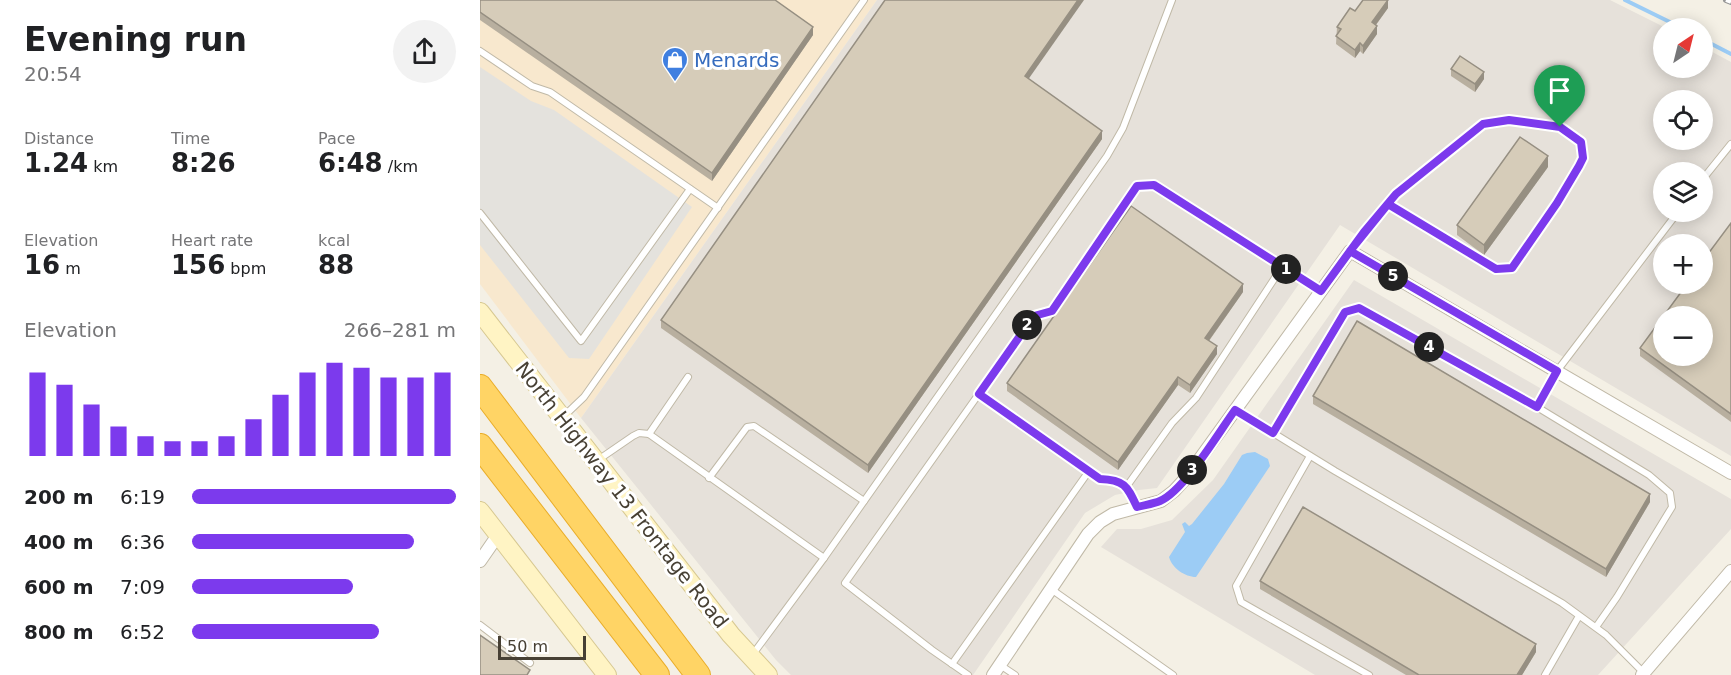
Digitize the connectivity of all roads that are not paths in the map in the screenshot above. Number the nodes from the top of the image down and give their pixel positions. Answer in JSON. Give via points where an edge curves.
{"nodes":[{"id":1,"x":864,"y":0,"type":"edge"},
{"id":2,"x":1172,"y":0,"type":"edge"},
{"id":3,"x":480,"y":51,"type":"edge"},
{"id":4,"x":1731,"y":144,"type":"edge"},
{"id":5,"x":1713,"y":166,"type":"edge"},
{"id":6,"x":690,"y":189,"type":"junction"},
{"id":7,"x":1388,"y":204,"type":"junction"},
{"id":8,"x":718,"y":208,"type":"junction"},
{"id":9,"x":480,"y":213,"type":"edge"},
{"id":10,"x":1670,"y":222,"type":"edge"},
{"id":11,"x":1350,"y":251,"type":"junction"},
{"id":12,"x":1282,"y":267,"type":"junction"},
{"id":13,"x":1321,"y":291,"type":"junction"},
{"id":14,"x":480,"y":312,"type":"edge"},
{"id":15,"x":1557,"y":371,"type":"junction"},
{"id":16,"x":687,"y":377,"type":"dead end"},
{"id":17,"x":480,"y":387,"type":"edge"},
{"id":18,"x":979,"y":394,"type":"junction"},
{"id":19,"x":1537,"y":407,"type":"junction"},
{"id":20,"x":1235,"y":410,"type":"junction"},
{"id":21,"x":562,"y":418,"type":"junction"},
{"id":22,"x":1273,"y":433,"type":"junction"},
{"id":23,"x":649,"y":434,"type":"junction"},
{"id":24,"x":480,"y":446,"type":"edge"},
{"id":25,"x":1310,"y":456,"type":"junction"},
{"id":26,"x":596,"y":462,"type":"junction"},
{"id":27,"x":1089,"y":471,"type":"junction"},
{"id":28,"x":1731,"y":473,"type":"edge"},
{"id":29,"x":709,"y":478,"type":"junction"},
{"id":30,"x":1127,"y":486,"type":"junction"},
{"id":31,"x":864,"y":501,"type":"junction"},
{"id":32,"x":1137,"y":507,"type":"junction"},
{"id":33,"x":480,"y":511,"type":"edge"},
{"id":34,"x":498,"y":535,"type":"junction"},
{"id":35,"x":824,"y":558,"type":"junction"},
{"id":36,"x":480,"y":561,"type":"edge"},
{"id":37,"x":1731,"y":571,"type":"edge"},
{"id":38,"x":1051,"y":589,"type":"junction"},
{"id":39,"x":1579,"y":616,"type":"junction"},
{"id":40,"x":480,"y":625,"type":"edge"},
{"id":41,"x":1596,"y":627,"type":"junction"},
{"id":42,"x":751,"y":656,"type":"junction"},
{"id":43,"x":530,"y":663,"type":"dead end"},
{"id":44,"x":952,"y":664,"type":"junction"},
{"id":45,"x":997,"y":670,"type":"edge"},
{"id":46,"x":1643,"y":674,"type":"edge"},
{"id":47,"x":607,"y":675,"type":"edge"},
{"id":48,"x":657,"y":675,"type":"edge"},
{"id":49,"x":698,"y":675,"type":"edge"},
{"id":50,"x":768,"y":675,"type":"edge"},
{"id":51,"x":968,"y":675,"type":"edge"},
{"id":52,"x":1015,"y":675,"type":"edge"},
{"id":53,"x":1173,"y":675,"type":"edge"},
{"id":54,"x":1369,"y":675,"type":"edge"},
{"id":55,"x":1545,"y":675,"type":"edge"}],
"edges":[{"from":1,"to":8,"type":"lane"},
{"from":2,"to":31,"type":"lane","via":[[1123,128],[1107,156]]},
{"from":3,"to":6,"type":"lane","via":[[532,86],[550,92]]},
{"from":4,"to":5,"type":"lane"},
{"from":6,"to":8,"type":"lane"},
{"from":6,"to":9,"type":"lane","via":[[581,341]]},
{"from":7,"to":7,"type":"lane","via":[[1483,124],[1509,120],[1560,127],[1581,142],[1583,158],[1579,166],[1512,268],[1496,269]]},
{"from":7,"to":11,"type":"lane"},
{"from":8,"to":21,"type":"lane","via":[[584,398]]},
{"from":10,"to":15,"type":"lane"},
{"from":11,"to":13,"type":"street"},
{"from":11,"to":15,"type":"street"},
{"from":12,"to":13,"type":"lane"},
{"from":12,"to":18,"type":"lane","via":[[1154,185],[1137,186],[1052,311],[1034,316]]},
{"from":12,"to":30,"type":"lane","via":[[1196,398],[1172,423]]},
{"from":13,"to":20,"type":"street"},
{"from":14,"to":21,"type":"street","name":"North Highway 13 Frontage Road"},
{"from":15,"to":19,"type":"lane"},
{"from":15,"to":28,"type":"street"},
{"from":16,"to":23,"type":"lane"},
{"from":17,"to":49,"type":"highway"},
{"from":18,"to":27,"type":"lane"},
{"from":18,"to":44,"type":"lane","via":[[845,583]]},
{"from":19,"to":22,"type":"lane","via":[[1359,308],[1345,312]]},
{"from":19,"to":41,"type":"lane","via":[[1649,475],[1670,493],[1672,507]]},
{"from":20,"to":22,"type":"lane"},
{"from":20,"to":32,"type":"street","via":[[1174,491],[1161,501]]},
{"from":21,"to":26,"type":"street","name":"North Highway 13 Frontage Road"},
{"from":22,"to":25,"type":"lane"},
{"from":23,"to":26,"type":"lane","via":[[633,436]]},
{"from":23,"to":29,"type":"lane"},
{"from":24,"to":48,"type":"highway"},
{"from":25,"to":39,"type":"lane"},
{"from":25,"to":54,"type":"lane","via":[[1236,586],[1241,602]]},
{"from":26,"to":42,"type":"street","name":"North Highway 13 Frontage Road"},
{"from":27,"to":30,"type":"lane","via":[[1100,479],[1116,480]]},
{"from":27,"to":44,"type":"lane"},
{"from":29,"to":31,"type":"lane","via":[[747,427],[754,426]]},
{"from":29,"to":35,"type":"lane"},
{"from":30,"to":32,"type":"lane"},
{"from":31,"to":35,"type":"lane"},
{"from":32,"to":38,"type":"street","via":[[1100,522]]},
{"from":33,"to":34,"type":"street"},
{"from":34,"to":36,"type":"street"},
{"from":34,"to":47,"type":"street"},
{"from":35,"to":42,"type":"lane"},
{"from":37,"to":46,"type":"street"},
{"from":38,"to":45,"type":"street"},
{"from":38,"to":53,"type":"lane"},
{"from":39,"to":41,"type":"lane"},
{"from":39,"to":55,"type":"lane"},
{"from":40,"to":43,"type":"lane"},
{"from":41,"to":46,"type":"lane"},
{"from":42,"to":50,"type":"street","name":"North Highway 13 Frontage Road"},
{"from":44,"to":51,"type":"lane"},
{"from":45,"to":52,"type":"lane"}]}
